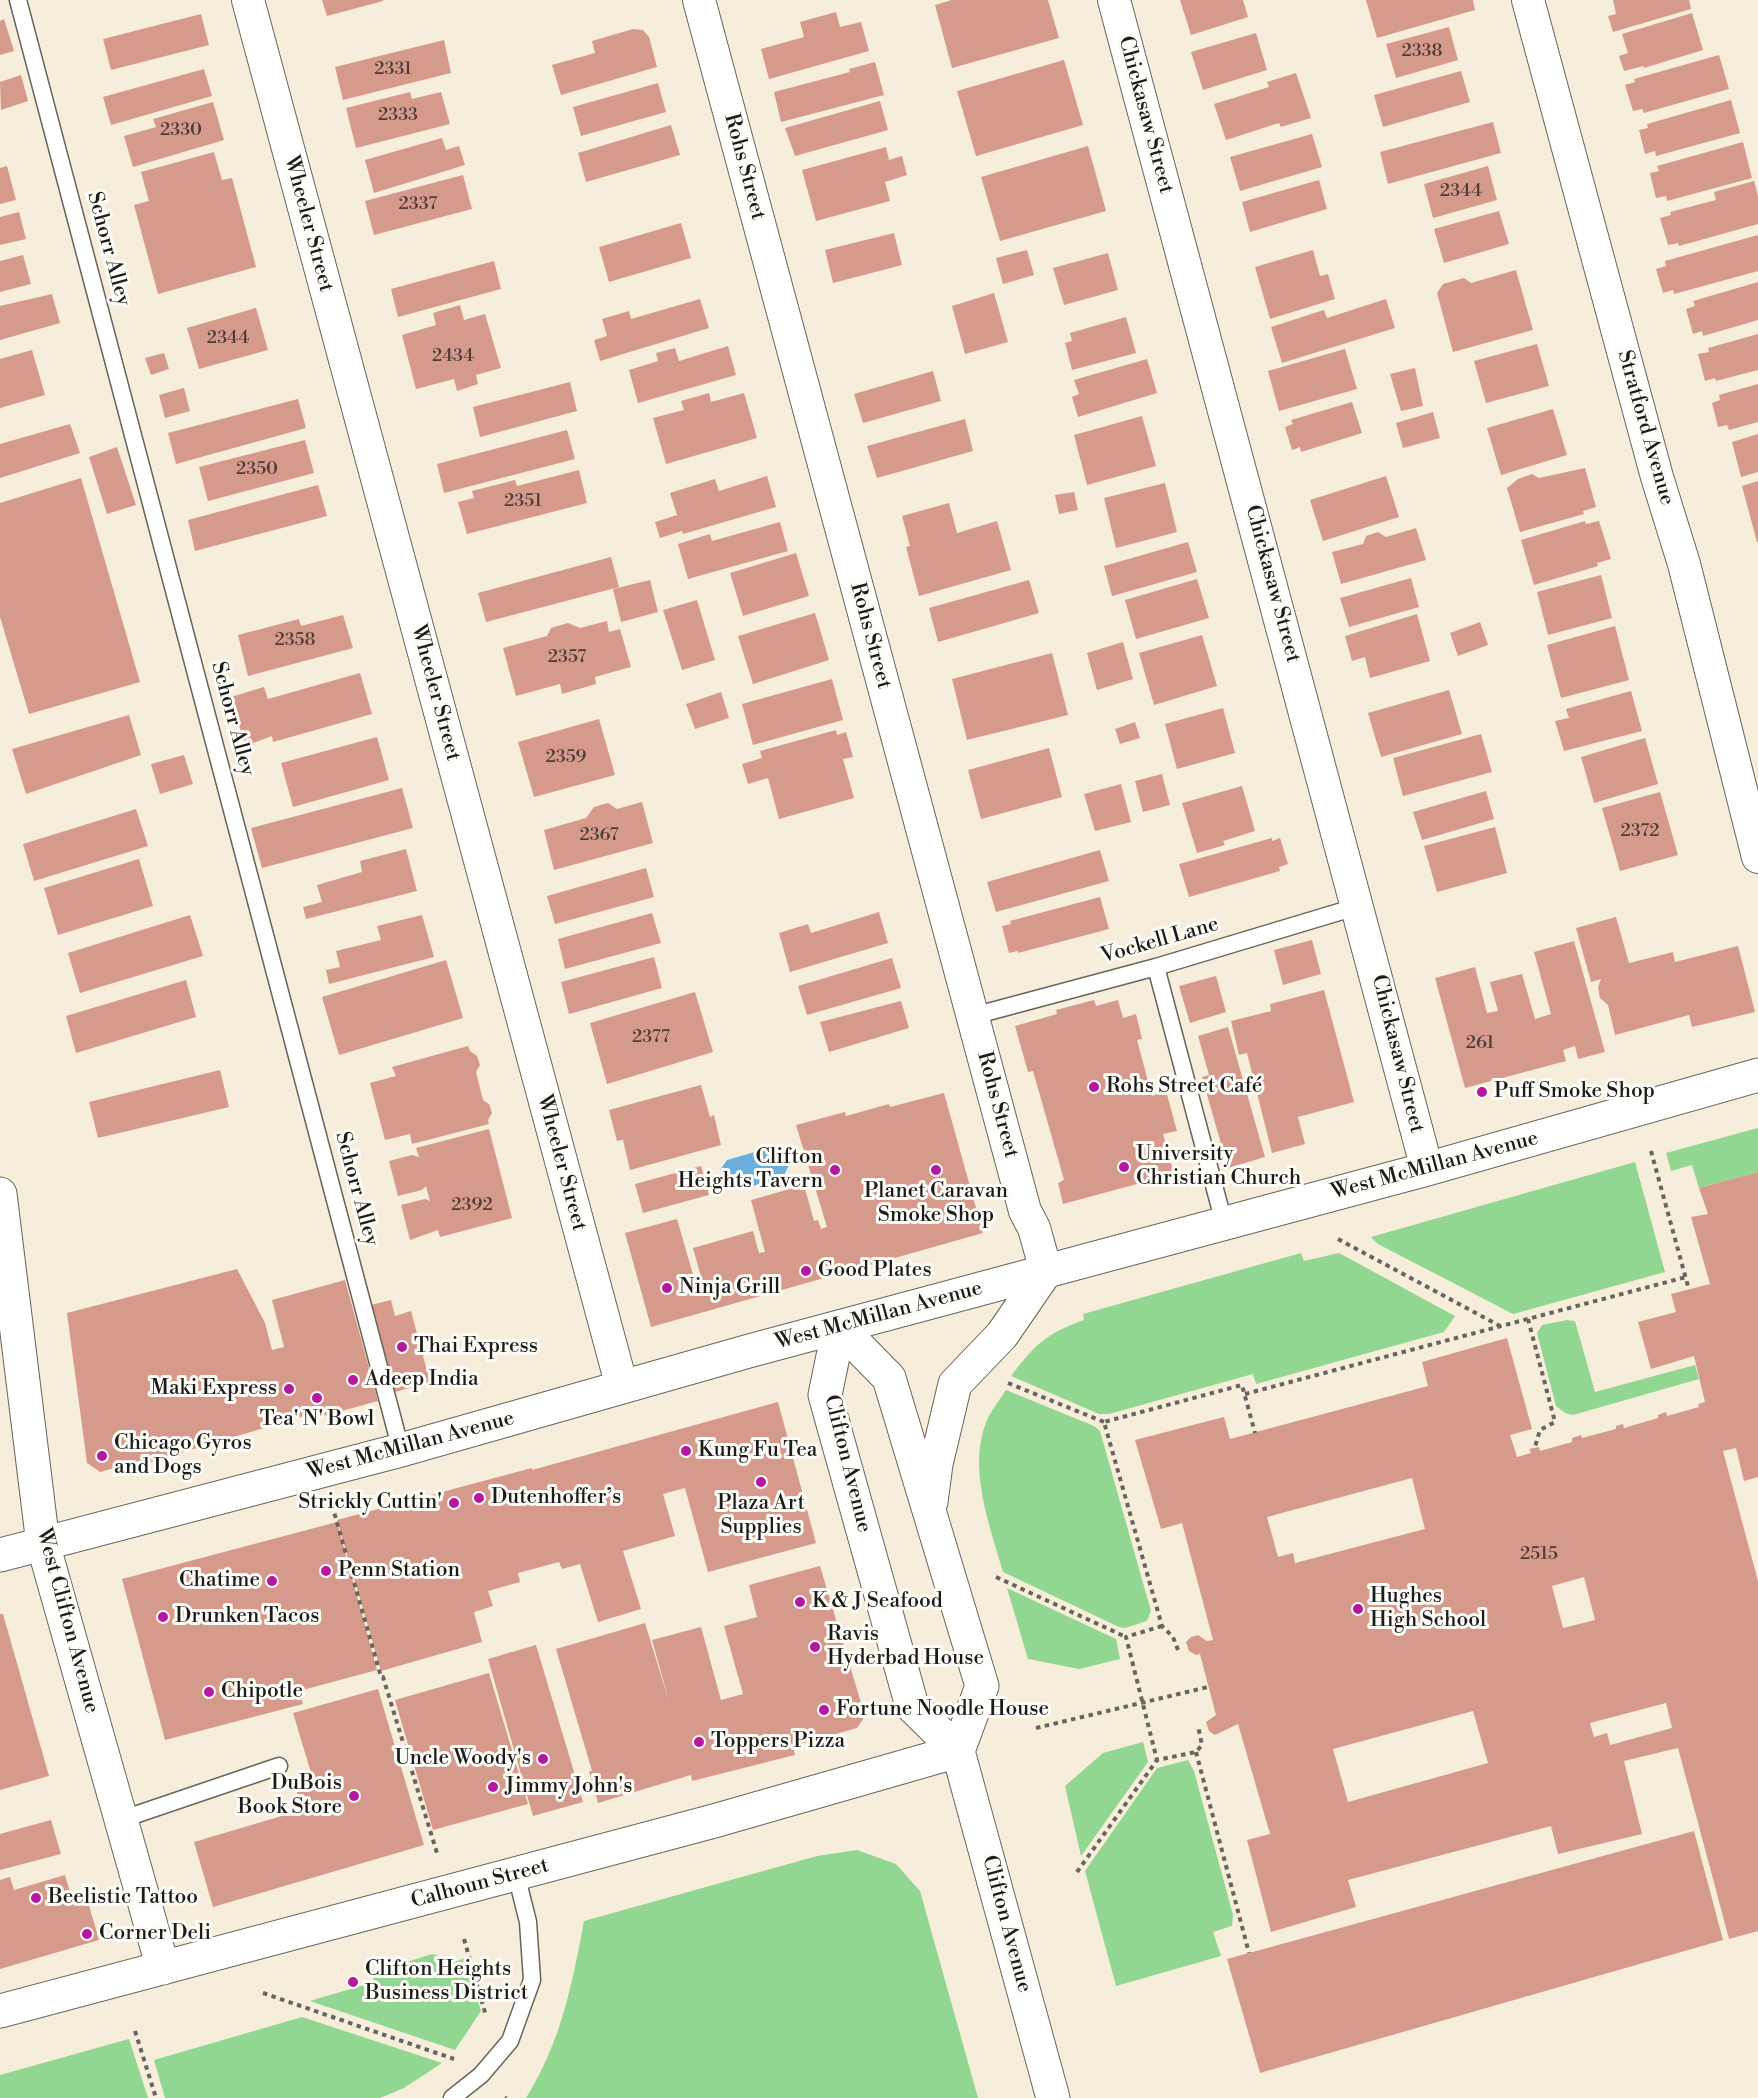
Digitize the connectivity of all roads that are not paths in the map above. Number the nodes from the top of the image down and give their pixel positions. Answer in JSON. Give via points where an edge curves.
{"nodes":[{"id":1,"x":18,"y":0,"type":"edge"},
{"id":2,"x":248,"y":0,"type":"edge"},
{"id":3,"x":699,"y":0,"type":"edge"},
{"id":4,"x":1114,"y":0,"type":"edge"},
{"id":5,"x":1528,"y":0,"type":"edge"},
{"id":6,"x":1758,"y":856,"type":"edge"},
{"id":7,"x":1359,"y":906,"type":"junction"},
{"id":8,"x":1155,"y":967,"type":"junction"},
{"id":9,"x":973,"y":1016,"type":"junction"},
{"id":10,"x":1758,"y":1075,"type":"edge"},
{"id":11,"x":1428,"y":1169,"type":"junction"},
{"id":12,"x":0,"y":1194,"type":"edge"},
{"id":13,"x":1224,"y":1222,"type":"junction"},
{"id":14,"x":1046,"y":1271,"type":"junction"},
{"id":15,"x":839,"y":1328,"type":"junction"},
{"id":16,"x":622,"y":1387,"type":"junction"},
{"id":17,"x":401,"y":1450,"type":"junction"},
{"id":18,"x":930,"y":1512,"type":"junction"},
{"id":19,"x":43,"y":1544,"type":"junction"},
{"id":20,"x":0,"y":1555,"type":"edge"},
{"id":21,"x":958,"y":1751,"type":"junction"},
{"id":22,"x":279,"y":1766,"type":"dead end"},
{"id":23,"x":120,"y":1820,"type":"junction"},
{"id":24,"x":516,"y":1875,"type":"junction"},
{"id":25,"x":163,"y":1968,"type":"junction"},
{"id":26,"x":0,"y":2011,"type":"edge"},
{"id":27,"x":452,"y":2098,"type":"edge"},
{"id":28,"x":1053,"y":2098,"type":"edge"}],
"edges":[{"from":1,"to":17,"type":"lane","name":"Schorr Alley"},
{"from":2,"to":16,"type":"street","name":"Wheeler Street"},
{"from":3,"to":9,"type":"street","name":"Rohs Street"},
{"from":4,"to":7,"type":"street","name":"Chickasaw Street"},
{"from":5,"to":6,"type":"street","name":"Stratford Avenue","via":[[1684,564]]},
{"from":7,"to":8,"type":"lane","name":"Vockell Lane"},
{"from":7,"to":11,"type":"street","name":"Chickasaw Street"},
{"from":8,"to":9,"type":"lane","name":"Vockell Lane"},
{"from":8,"to":13,"type":"lane"},
{"from":9,"to":14,"type":"street","name":"Rohs Street","via":[[1025,1210]]},
{"from":10,"to":11,"type":"main road","name":"West McMillan Avenue"},
{"from":11,"to":13,"type":"main road","name":"West McMillan Avenue"},
{"from":12,"to":19,"type":"main road","name":"West Clifton Avenue"},
{"from":13,"to":14,"type":"main road","name":"West McMillan Avenue"},
{"from":14,"to":15,"type":"main road","name":"West McMillan Avenue"},
{"from":14,"to":18,"type":"main road","via":[[1002,1335],[955,1384],[936,1464]]},
{"from":15,"to":16,"type":"main road","name":"West McMillan Avenue"},
{"from":15,"to":18,"type":"main road","via":[[889,1378]]},
{"from":15,"to":21,"type":"main road","name":"Clifton Avenue","via":[[825,1395],[912,1706]]},
{"from":16,"to":17,"type":"main road","name":"West McMillan Avenue"},
{"from":17,"to":19,"type":"main road","name":"West McMillan Avenue"},
{"from":18,"to":21,"type":"main road","via":[[982,1686]]},
{"from":19,"to":20,"type":"main road","name":"West McMillan Avenue"},
{"from":19,"to":23,"type":"main road","name":"West Clifton Avenue"},
{"from":21,"to":24,"type":"main road","name":"Calhoun Street"},
{"from":21,"to":28,"type":"main road","name":"Clifton Avenue"},
{"from":22,"to":23,"type":"lane"},
{"from":23,"to":25,"type":"main road","name":"West Clifton Avenue"},
{"from":24,"to":25,"type":"main road","name":"Calhoun Street"},
{"from":24,"to":27,"type":"lane","via":[[528,1922],[532,1980],[510,2041],[481,2075]]},
{"from":25,"to":26,"type":"main road","name":"Calhoun Street"}]}
